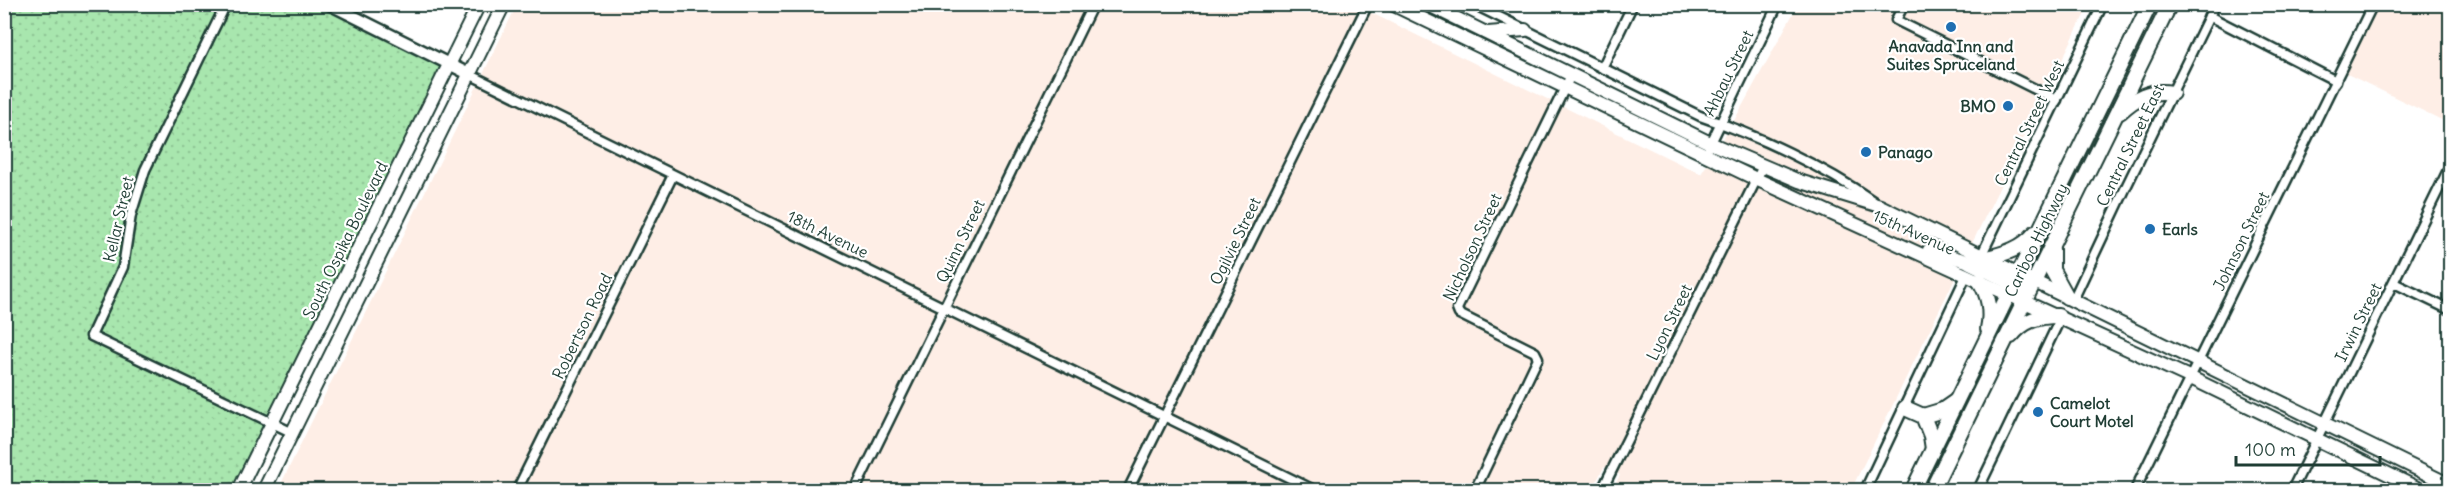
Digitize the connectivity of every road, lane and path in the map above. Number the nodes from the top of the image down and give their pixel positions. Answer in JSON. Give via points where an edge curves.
{"nodes":[{"id":1,"x":226,"y":4,"type":"edge"},
{"id":2,"x":328,"y":4,"type":"edge"},
{"id":3,"x":479,"y":4,"type":"edge"},
{"id":4,"x":504,"y":4,"type":"edge"},
{"id":5,"x":1093,"y":4,"type":"edge"},
{"id":6,"x":1368,"y":4,"type":"edge"},
{"id":7,"x":1392,"y":4,"type":"edge"},
{"id":8,"x":1427,"y":4,"type":"edge"},
{"id":9,"x":1473,"y":4,"type":"edge"},
{"id":10,"x":1633,"y":4,"type":"edge"},
{"id":11,"x":1778,"y":4,"type":"edge"},
{"id":12,"x":1905,"y":4,"type":"edge"},
{"id":13,"x":2103,"y":4,"type":"edge"},
{"id":14,"x":2170,"y":4,"type":"edge"},
{"id":15,"x":2215,"y":4,"type":"edge"},
{"id":16,"x":2373,"y":4,"type":"edge"},
{"id":17,"x":1491,"y":8,"type":"edge"},
{"id":18,"x":2148,"y":8,"type":"edge"},
{"id":19,"x":2209,"y":16,"type":"junction"},
{"id":20,"x":1526,"y":30,"type":"junction"},
{"id":21,"x":1486,"y":33,"type":"junction"},
{"id":22,"x":450,"y":64,"type":"junction"},
{"id":23,"x":1602,"y":68,"type":"junction"},
{"id":24,"x":469,"y":74,"type":"junction"},
{"id":25,"x":1571,"y":75,"type":"junction"},
{"id":26,"x":2336,"y":81,"type":"junction"},
{"id":27,"x":1565,"y":88,"type":"junction"},
{"id":28,"x":2172,"y":93,"type":"junction"},
{"id":29,"x":2057,"y":100,"type":"junction"},
{"id":30,"x":2114,"y":117,"type":"junction"},
{"id":31,"x":1720,"y":123,"type":"junction"},
{"id":32,"x":1708,"y":149,"type":"junction"},
{"id":33,"x":1763,"y":166,"type":"junction"},
{"id":34,"x":2451,"y":166,"type":"edge"},
{"id":35,"x":673,"y":175,"type":"junction"},
{"id":36,"x":1756,"y":179,"type":"junction"},
{"id":37,"x":1880,"y":206,"type":"junction"},
{"id":38,"x":2044,"y":222,"type":"junction"},
{"id":39,"x":2054,"y":240,"type":"junction"},
{"id":40,"x":1977,"y":266,"type":"junction"},
{"id":41,"x":2033,"y":282,"type":"junction"},
{"id":42,"x":2394,"y":283,"type":"junction"},
{"id":43,"x":2014,"y":284,"type":"junction"},
{"id":44,"x":2070,"y":299,"type":"junction"},
{"id":45,"x":2024,"y":301,"type":"junction"},
{"id":46,"x":944,"y":308,"type":"junction"},
{"id":47,"x":2451,"y":310,"type":"edge"},
{"id":48,"x":2059,"y":316,"type":"junction"},
{"id":49,"x":1985,"y":342,"type":"junction"},
{"id":50,"x":2001,"y":349,"type":"junction"},
{"id":51,"x":2198,"y":362,"type":"junction"},
{"id":52,"x":2190,"y":378,"type":"junction"},
{"id":53,"x":1957,"y":400,"type":"junction"},
{"id":54,"x":1905,"y":408,"type":"junction"},
{"id":55,"x":1923,"y":416,"type":"junction"},
{"id":56,"x":1164,"y":417,"type":"junction"},
{"id":57,"x":273,"y":423,"type":"junction"},
{"id":58,"x":2325,"y":424,"type":"junction"},
{"id":59,"x":292,"y":433,"type":"junction"},
{"id":60,"x":2317,"y":440,"type":"junction"},
{"id":61,"x":1933,"y":450,"type":"junction"},
{"id":62,"x":2451,"y":485,"type":"edge"},
{"id":63,"x":239,"y":490,"type":"edge"},
{"id":64,"x":264,"y":490,"type":"edge"},
{"id":65,"x":517,"y":490,"type":"edge"},
{"id":66,"x":855,"y":490,"type":"edge"},
{"id":67,"x":1128,"y":490,"type":"edge"},
{"id":68,"x":1314,"y":490,"type":"edge"},
{"id":69,"x":1475,"y":490,"type":"edge"},
{"id":70,"x":1602,"y":490,"type":"edge"},
{"id":71,"x":1865,"y":490,"type":"edge"},
{"id":72,"x":1912,"y":490,"type":"edge"},
{"id":73,"x":1932,"y":490,"type":"edge"},
{"id":74,"x":1978,"y":490,"type":"edge"},
{"id":75,"x":2135,"y":490,"type":"edge"},
{"id":76,"x":2292,"y":490,"type":"edge"},
{"id":77,"x":2421,"y":490,"type":"edge"}],
"edges":[{"from":1,"to":57,"type":"street","name":"Kellar Street","via":[[145,170],[131,215],[123,267],[91,336]]},
{"from":2,"to":22,"type":"street","name":"18th Avenue"},
{"from":3,"to":22,"type":"main road","name":"South Ospika Boulevard"},
{"from":4,"to":24,"type":"main road"},
{"from":5,"to":46,"type":"street","name":"Quinn Street"},
{"from":6,"to":56,"type":"street","name":"Ogilvie Street"},
{"from":7,"to":27,"type":"main road","name":"15th Avenue"},
{"from":8,"to":21,"type":"main road","name":"15th Avenue"},
{"from":9,"to":17,"type":"street","name":"15th Avenue"},
{"from":10,"to":23,"type":"street"},
{"from":11,"to":31,"type":"street","name":"Ahbau Street"},
{"from":12,"to":29,"type":"street","via":[[1896,20]]},
{"from":13,"to":29,"type":"street","name":"Central Street West"},
{"from":14,"to":30,"type":"highway","name":"Cariboo Highway"},
{"from":15,"to":19,"type":"street","name":"Central Street East"},
{"from":16,"to":26,"type":"street","name":"Johnson Street"},
{"from":17,"to":20,"type":"street","name":"15th Avenue"},
{"from":18,"to":38,"type":"highway","name":"Cariboo Highway"},
{"from":19,"to":26,"type":"street"},
{"from":19,"to":28,"type":"street","name":"Central Street East"},
{"from":20,"to":21,"type":"main road"},
{"from":20,"to":23,"type":"street","name":"15th Avenue"},
{"from":21,"to":25,"type":"main road","name":"15th Avenue"},
{"from":22,"to":24,"type":"street","name":"18th Avenue"},
{"from":22,"to":57,"type":"main road","name":"South Ospika Boulevard"},
{"from":23,"to":31,"type":"street","name":"15th Avenue"},
{"from":24,"to":35,"type":"street","name":"18th Avenue"},
{"from":24,"to":59,"type":"main road"},
{"from":25,"to":27,"type":"street","name":"Nicholson Street"},
{"from":25,"to":32,"type":"main road","name":"15th Avenue"},
{"from":26,"to":51,"type":"street","name":"Johnson Street"},
{"from":27,"to":32,"type":"main road","name":"15th Avenue"},
{"from":27,"to":69,"type":"street","name":"Nicholson Street","via":[[1457,309],[1535,352],[1538,358]]},
{"from":28,"to":30,"type":"highway","via":[[2141,96]]},
{"from":28,"to":44,"type":"street","name":"Central Street East"},
{"from":29,"to":40,"type":"street","name":"Central Street West"},
{"from":30,"to":39,"type":"highway","name":"Cariboo Highway"},
{"from":31,"to":32,"type":"street","name":"Ahbau Street"},
{"from":31,"to":37,"type":"street","name":"15th Avenue","via":[[1850,184]]},
{"from":32,"to":33,"type":"main road","name":"15th Avenue"},
{"from":32,"to":36,"type":"main road","name":"15th Avenue"},
{"from":33,"to":36,"type":"street","name":"Lyon Street"},
{"from":33,"to":37,"type":"main road","name":"15th Avenue"},
{"from":34,"to":42,"type":"street","name":"Irwin Street"},
{"from":35,"to":46,"type":"street","name":"18th Avenue"},
{"from":35,"to":65,"type":"street","name":"Robertson Road"},
{"from":36,"to":40,"type":"main road","name":"15th Avenue","via":[[1898,243]]},
{"from":36,"to":70,"type":"street","name":"Lyon Street"},
{"from":37,"to":40,"type":"main road","name":"15th Avenue"},
{"from":38,"to":40,"type":"highway","via":[[2029,241]]},
{"from":38,"to":43,"type":"highway","name":"Cariboo Highway"},
{"from":39,"to":41,"type":"highway","name":"Cariboo Highway"},
{"from":39,"to":44,"type":"highway","via":[[2052,270]]},
{"from":40,"to":43,"type":"highway"},
{"from":40,"to":43,"type":"main road","name":"15th Avenue"},
{"from":40,"to":49,"type":"highway","via":[[1990,306]]},
{"from":40,"to":54,"type":"street","name":"Central Street West"},
{"from":41,"to":43,"type":"highway","via":[[2021,287]]},
{"from":41,"to":44,"type":"main road"},
{"from":41,"to":45,"type":"highway","name":"Cariboo Highway"},
{"from":42,"to":47,"type":"street"},
{"from":42,"to":58,"type":"street","name":"Irwin Street"},
{"from":43,"to":45,"type":"main road","name":"15th Avenue"},
{"from":43,"to":49,"type":"highway","name":"Cariboo Highway"},
{"from":44,"to":51,"type":"main road"},
{"from":45,"to":48,"type":"main road","name":"15th Avenue"},
{"from":45,"to":50,"type":"highway","name":"Cariboo Highway"},
{"from":46,"to":56,"type":"street","name":"18th Avenue"},
{"from":46,"to":66,"type":"street","name":"Quinn Street"},
{"from":48,"to":50,"type":"highway","via":[[2026,322]]},
{"from":48,"to":52,"type":"main road","name":"15th Avenue"},
{"from":48,"to":74,"type":"street"},
{"from":49,"to":53,"type":"highway","name":"Cariboo Highway"},
{"from":50,"to":73,"type":"highway","name":"Cariboo Highway"},
{"from":51,"to":52,"type":"street","name":"Johnson Street"},
{"from":51,"to":58,"type":"main road"},
{"from":52,"to":60,"type":"main road","name":"15th Avenue"},
{"from":52,"to":75,"type":"street","name":"Johnson Street"},
{"from":53,"to":55,"type":"highway"},
{"from":53,"to":61,"type":"highway","name":"Cariboo Highway"},
{"from":54,"to":55,"type":"highway"},
{"from":54,"to":71,"type":"street","name":"Central Street West"},
{"from":55,"to":61,"type":"highway"},
{"from":56,"to":67,"type":"street","name":"Ogilvie Street"},
{"from":56,"to":68,"type":"street","name":"18th Avenue"},
{"from":57,"to":59,"type":"street","name":"Kellar Street"},
{"from":57,"to":63,"type":"main road","name":"South Ospika Boulevard"},
{"from":58,"to":60,"type":"street","name":"Irwin Street"},
{"from":58,"to":62,"type":"main road"},
{"from":59,"to":64,"type":"main road"},
{"from":60,"to":76,"type":"street","name":"Irwin Street"},
{"from":60,"to":77,"type":"main road","name":"15th Avenue"},
{"from":61,"to":72,"type":"highway","name":"Cariboo Highway"}]}
